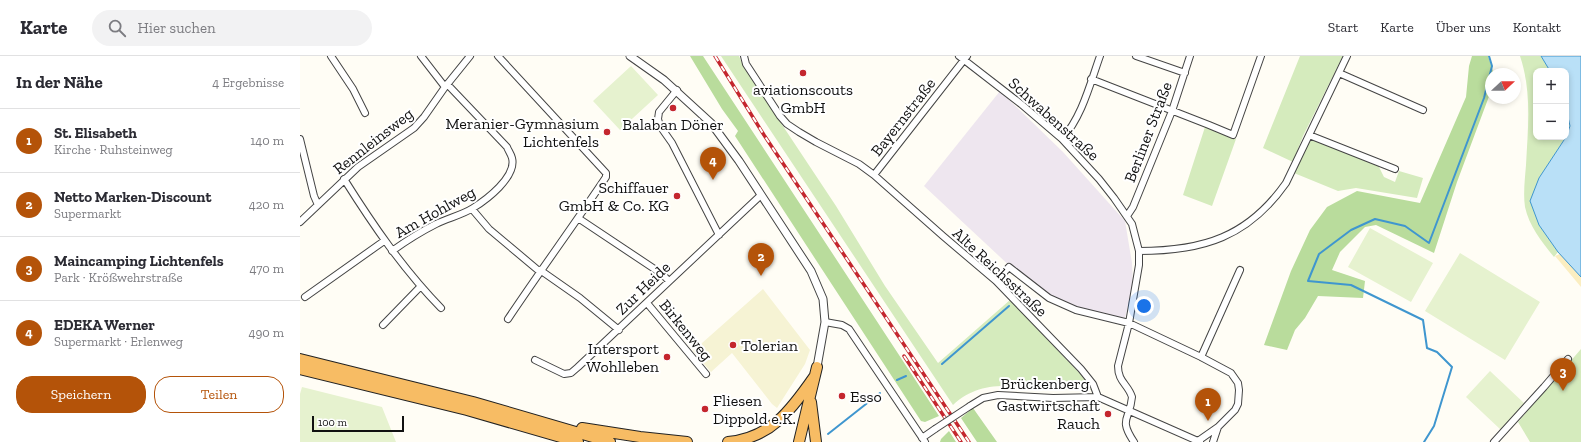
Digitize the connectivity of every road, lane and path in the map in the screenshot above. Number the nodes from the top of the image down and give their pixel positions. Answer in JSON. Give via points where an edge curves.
{"nodes":[{"id":1,"x":331,"y":56,"type":"edge"},
{"id":2,"x":421,"y":56,"type":"edge"},
{"id":3,"x":470,"y":56,"type":"edge"},
{"id":4,"x":498,"y":56,"type":"edge"},
{"id":5,"x":630,"y":56,"type":"edge"},
{"id":6,"x":744,"y":56,"type":"edge"},
{"id":7,"x":1100,"y":56,"type":"edge"},
{"id":8,"x":1136,"y":56,"type":"edge"},
{"id":9,"x":1190,"y":56,"type":"edge"},
{"id":10,"x":1261,"y":56,"type":"edge"},
{"id":11,"x":1347,"y":56,"type":"edge"},
{"id":12,"x":963,"y":57,"type":"edge"},
{"id":13,"x":1185,"y":73,"type":"junction"},
{"id":14,"x":1339,"y":73,"type":"junction"},
{"id":15,"x":1091,"y":79,"type":"junction"},
{"id":16,"x":446,"y":85,"type":"junction"},
{"id":17,"x":677,"y":90,"type":"junction"},
{"id":18,"x":1172,"y":110,"type":"junction"},
{"id":19,"x":1423,"y":110,"type":"dead end"},
{"id":20,"x":365,"y":113,"type":"dead end"},
{"id":21,"x":1308,"y":136,"type":"junction"},
{"id":22,"x":300,"y":139,"type":"edge"},
{"id":23,"x":1062,"y":139,"type":"junction"},
{"id":24,"x":1395,"y":169,"type":"dead end"},
{"id":25,"x":874,"y":175,"type":"junction"},
{"id":26,"x":344,"y":179,"type":"junction"},
{"id":27,"x":762,"y":195,"type":"junction"},
{"id":28,"x":318,"y":205,"type":"junction"},
{"id":29,"x":472,"y":209,"type":"junction"},
{"id":30,"x":1127,"y":216,"type":"junction"},
{"id":31,"x":578,"y":218,"type":"junction"},
{"id":32,"x":300,"y":222,"type":"edge"},
{"id":33,"x":719,"y":235,"type":"junction"},
{"id":34,"x":384,"y":241,"type":"junction"},
{"id":35,"x":392,"y":251,"type":"junction"},
{"id":36,"x":1139,"y":251,"type":"junction"},
{"id":37,"x":1240,"y":270,"type":"dead end"},
{"id":38,"x":540,"y":271,"type":"junction"},
{"id":39,"x":669,"y":281,"type":"junction"},
{"id":40,"x":996,"y":281,"type":"junction"},
{"id":41,"x":420,"y":287,"type":"junction"},
{"id":42,"x":305,"y":296,"type":"dead end"},
{"id":43,"x":647,"y":303,"type":"junction"},
{"id":44,"x":441,"y":308,"type":"dead end"},
{"id":45,"x":508,"y":319,"type":"dead end"},
{"id":46,"x":825,"y":322,"type":"junction"},
{"id":47,"x":1129,"y":323,"type":"junction"},
{"id":48,"x":382,"y":325,"type":"dead end"},
{"id":49,"x":619,"y":330,"type":"junction"},
{"id":50,"x":1201,"y":357,"type":"junction"},
{"id":51,"x":300,"y":359,"type":"edge"},
{"id":52,"x":1568,"y":359,"type":"dead end"},
{"id":53,"x":535,"y":360,"type":"dead end"},
{"id":54,"x":300,"y":369,"type":"edge"},
{"id":55,"x":815,"y":372,"type":"junction"},
{"id":56,"x":706,"y":374,"type":"dead end"},
{"id":57,"x":810,"y":392,"type":"junction"},
{"id":58,"x":1098,"y":396,"type":"junction"},
{"id":59,"x":1129,"y":410,"type":"junction"},
{"id":60,"x":544,"y":422,"type":"junction"},
{"id":61,"x":1218,"y":427,"type":"junction"},
{"id":62,"x":923,"y":440,"type":"edge"},
{"id":63,"x":1199,"y":441,"type":"edge"},
{"id":64,"x":578,"y":442,"type":"edge"},
{"id":65,"x":610,"y":442,"type":"edge"},
{"id":66,"x":687,"y":442,"type":"edge"},
{"id":67,"x":728,"y":442,"type":"edge"},
{"id":68,"x":799,"y":442,"type":"edge"},
{"id":69,"x":816,"y":442,"type":"edge"},
{"id":70,"x":1134,"y":442,"type":"edge"},
{"id":71,"x":1212,"y":442,"type":"edge"},
{"id":72,"x":1494,"y":442,"type":"edge"}],
"edges":[{"from":1,"to":20,"type":"street"},
{"from":2,"to":16,"type":"street"},
{"from":3,"to":16,"type":"street","name":"Rennleinsweg"},
{"from":4,"to":31,"type":"street","via":[[605,170],[606,177]]},
{"from":5,"to":17,"type":"street"},
{"from":6,"to":25,"type":"street","name":"Alte Reichsstraße","via":[[746,64],[787,124]]},
{"from":7,"to":15,"type":"street"},
{"from":8,"to":13,"type":"street"},
{"from":9,"to":13,"type":"street","name":"Berliner Straße"},
{"from":10,"to":18,"type":"street","via":[[1233,135]]},
{"from":11,"to":14,"type":"street"},
{"from":12,"to":23,"type":"street","name":"Schwabenstraße"},
{"from":12,"to":25,"type":"street","name":"Bayernstraße"},
{"from":13,"to":18,"type":"street","name":"Berliner Straße"},
{"from":14,"to":19,"type":"street"},
{"from":14,"to":21,"type":"street"},
{"from":15,"to":18,"type":"street"},
{"from":15,"to":23,"type":"street","via":[[1078,116]]},
{"from":16,"to":26,"type":"street","name":"Rennleinsweg","via":[[414,128]]},
{"from":16,"to":29,"type":"street","name":"Am Hohlweg","via":[[507,147],[513,158],[509,175],[501,185]]},
{"from":17,"to":27,"type":"street","via":[[720,133]]},
{"from":17,"to":33,"type":"street","via":[[659,112],[658,120]]},
{"from":18,"to":30,"type":"street","name":"Berliner Straße","via":[[1133,207]]},
{"from":21,"to":24,"type":"street"},
{"from":21,"to":36,"type":"street","via":[[1286,183],[1255,217],[1243,226],[1208,243],[1182,249]]},
{"from":22,"to":28,"type":"street"},
{"from":23,"to":30,"type":"street","name":"Schwabenstraße","via":[[1099,179]]},
{"from":25,"to":40,"type":"street","name":"Alte Reichsstraße"},
{"from":26,"to":28,"type":"street","name":"Rennleinsweg"},
{"from":26,"to":34,"type":"street"},
{"from":27,"to":33,"type":"street","name":"Zur Heide"},
{"from":27,"to":46,"type":"street","via":[[811,271],[824,304]]},
{"from":28,"to":32,"type":"street","name":"Rennleinsweg"},
{"from":29,"to":35,"type":"street","name":"Am Hohlweg","via":[[415,235]]},
{"from":29,"to":38,"type":"street","via":[[490,229]]},
{"from":30,"to":36,"type":"street","name":"Schwabenstraße","via":[[1135,232]]},
{"from":31,"to":38,"type":"street"},
{"from":31,"to":39,"type":"street"},
{"from":33,"to":39,"type":"street","name":"Zur Heide"},
{"from":34,"to":35,"type":"street"},
{"from":34,"to":42,"type":"street"},
{"from":35,"to":41,"type":"street"},
{"from":36,"to":47,"type":"street","name":"Schwabenstraße","via":[[1137,282]]},
{"from":37,"to":50,"type":"street"},
{"from":38,"to":45,"type":"street"},
{"from":38,"to":49,"type":"street","via":[[580,298]]},
{"from":39,"to":43,"type":"street","name":"Zur Heide"},
{"from":40,"to":47,"type":"street","via":[[1009,267],[1049,298],[1076,310]]},
{"from":40,"to":58,"type":"street","name":"Alte Reichsstraße","via":[[1081,369],[1093,384]]},
{"from":41,"to":44,"type":"street"},
{"from":41,"to":48,"type":"street"},
{"from":43,"to":49,"type":"street","name":"Zur Heide"},
{"from":43,"to":56,"type":"street","name":"Birkenweg"},
{"from":46,"to":55,"type":"street"},
{"from":46,"to":62,"type":"street","via":[[849,329]]},
{"from":47,"to":50,"type":"street"},
{"from":47,"to":59,"type":"street","name":"Schwabenstraße","via":[[1118,366],[1121,380],[1132,398]]},
{"from":49,"to":53,"type":"street","name":"Zur Heide","via":[[571,372],[564,374]]},
{"from":50,"to":61,"type":"street","via":[[1231,373],[1238,383],[1240,398],[1235,410]]},
{"from":51,"to":60,"type":"highway"},
{"from":52,"to":72,"type":"street"},
{"from":54,"to":64,"type":"highway","via":[[467,410]]},
{"from":55,"to":57,"type":"highway"},
{"from":55,"to":67,"type":"highway","via":[[786,414],[769,428],[752,437]]},
{"from":57,"to":68,"type":"highway"},
{"from":57,"to":69,"type":"highway"},
{"from":58,"to":59,"type":"street","name":"Brückenberg"},
{"from":58,"to":62,"type":"street","name":"Brückenberg","bridge":true,"via":[[1053,398],[998,395],[984,398],[935,429]]},
{"from":59,"to":63,"type":"street","name":"Brückenberg"},
{"from":59,"to":70,"type":"street","via":[[1125,425]]},
{"from":60,"to":65,"type":"highway"},
{"from":60,"to":66,"type":"highway"},
{"from":61,"to":63,"type":"street"},
{"from":61,"to":71,"type":"street"}]}
